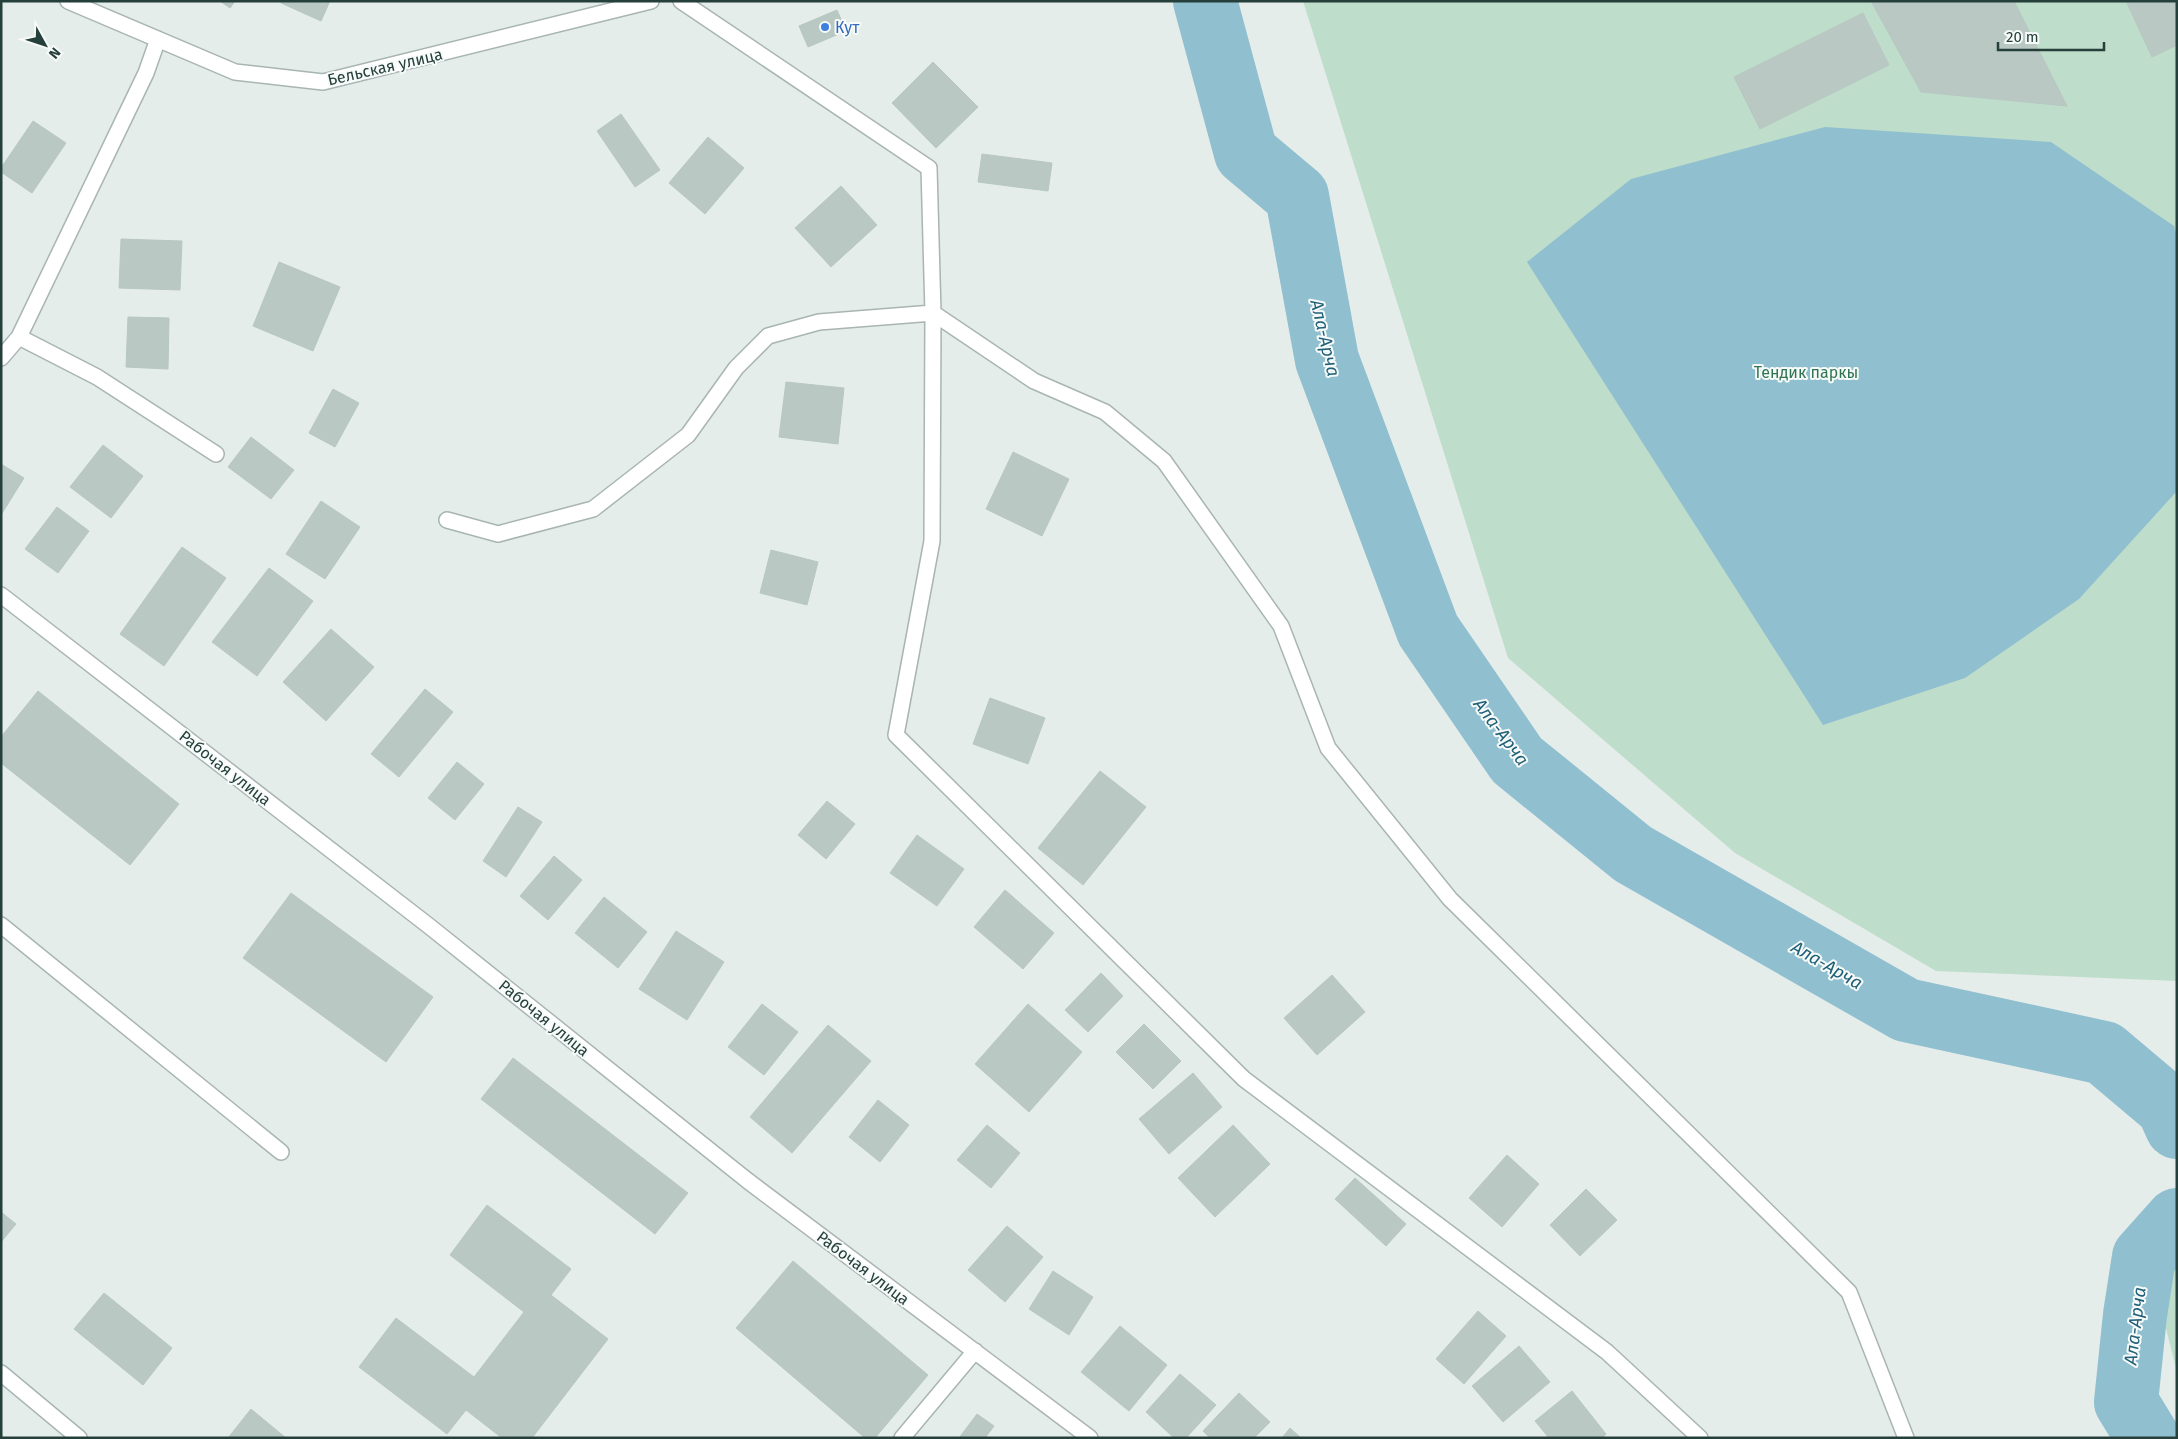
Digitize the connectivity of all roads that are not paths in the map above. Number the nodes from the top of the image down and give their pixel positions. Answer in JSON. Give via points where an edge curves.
{"nodes":[{"id":1,"x":68,"y":1,"type":"edge"},
{"id":2,"x":651,"y":1,"type":"edge"},
{"id":3,"x":681,"y":1,"type":"edge"},
{"id":4,"x":158,"y":39,"type":"junction"},
{"id":5,"x":933,"y":313,"type":"junction"},
{"id":6,"x":19,"y":337,"type":"junction"},
{"id":7,"x":1,"y":358,"type":"edge"},
{"id":8,"x":216,"y":454,"type":"dead end"},
{"id":9,"x":446,"y":520,"type":"dead end"},
{"id":10,"x":1,"y":595,"type":"edge"},
{"id":11,"x":1,"y":925,"type":"edge"},
{"id":12,"x":281,"y":1152,"type":"dead end"},
{"id":13,"x":975,"y":1351,"type":"junction"},
{"id":14,"x":1,"y":1374,"type":"edge"},
{"id":15,"x":79,"y":1438,"type":"edge"},
{"id":16,"x":902,"y":1438,"type":"edge"},
{"id":17,"x":1090,"y":1438,"type":"edge"},
{"id":18,"x":1700,"y":1438,"type":"edge"},
{"id":19,"x":1906,"y":1438,"type":"edge"}],
"edges":[{"from":1,"to":4,"type":"street","name":"Бельская улица"},
{"from":2,"to":4,"type":"street","name":"Бельская улица","via":[[323,82],[234,72]]},
{"from":3,"to":5,"type":"street","via":[[929,168]]},
{"from":4,"to":6,"type":"street","via":[[146,73]]},
{"from":5,"to":9,"type":"street","via":[[818,322],[768,336],[736,368],[688,435],[593,508],[498,534]]},
{"from":5,"to":18,"type":"street","via":[[932,541],[896,735],[1244,1079],[1607,1352]]},
{"from":5,"to":19,"type":"street","via":[[1034,381],[1105,412],[1164,461],[1281,626],[1328,748],[1450,899],[1849,1292]]},
{"from":6,"to":7,"type":"street"},
{"from":6,"to":8,"type":"street","via":[[97,378]]},
{"from":10,"to":13,"type":"street","name":"Рабочая улица","via":[[429,926],[748,1181]]},
{"from":11,"to":12,"type":"street"},
{"from":13,"to":16,"type":"street"},
{"from":13,"to":17,"type":"street","name":"Рабочая улица"},
{"from":14,"to":15,"type":"street"}]}
